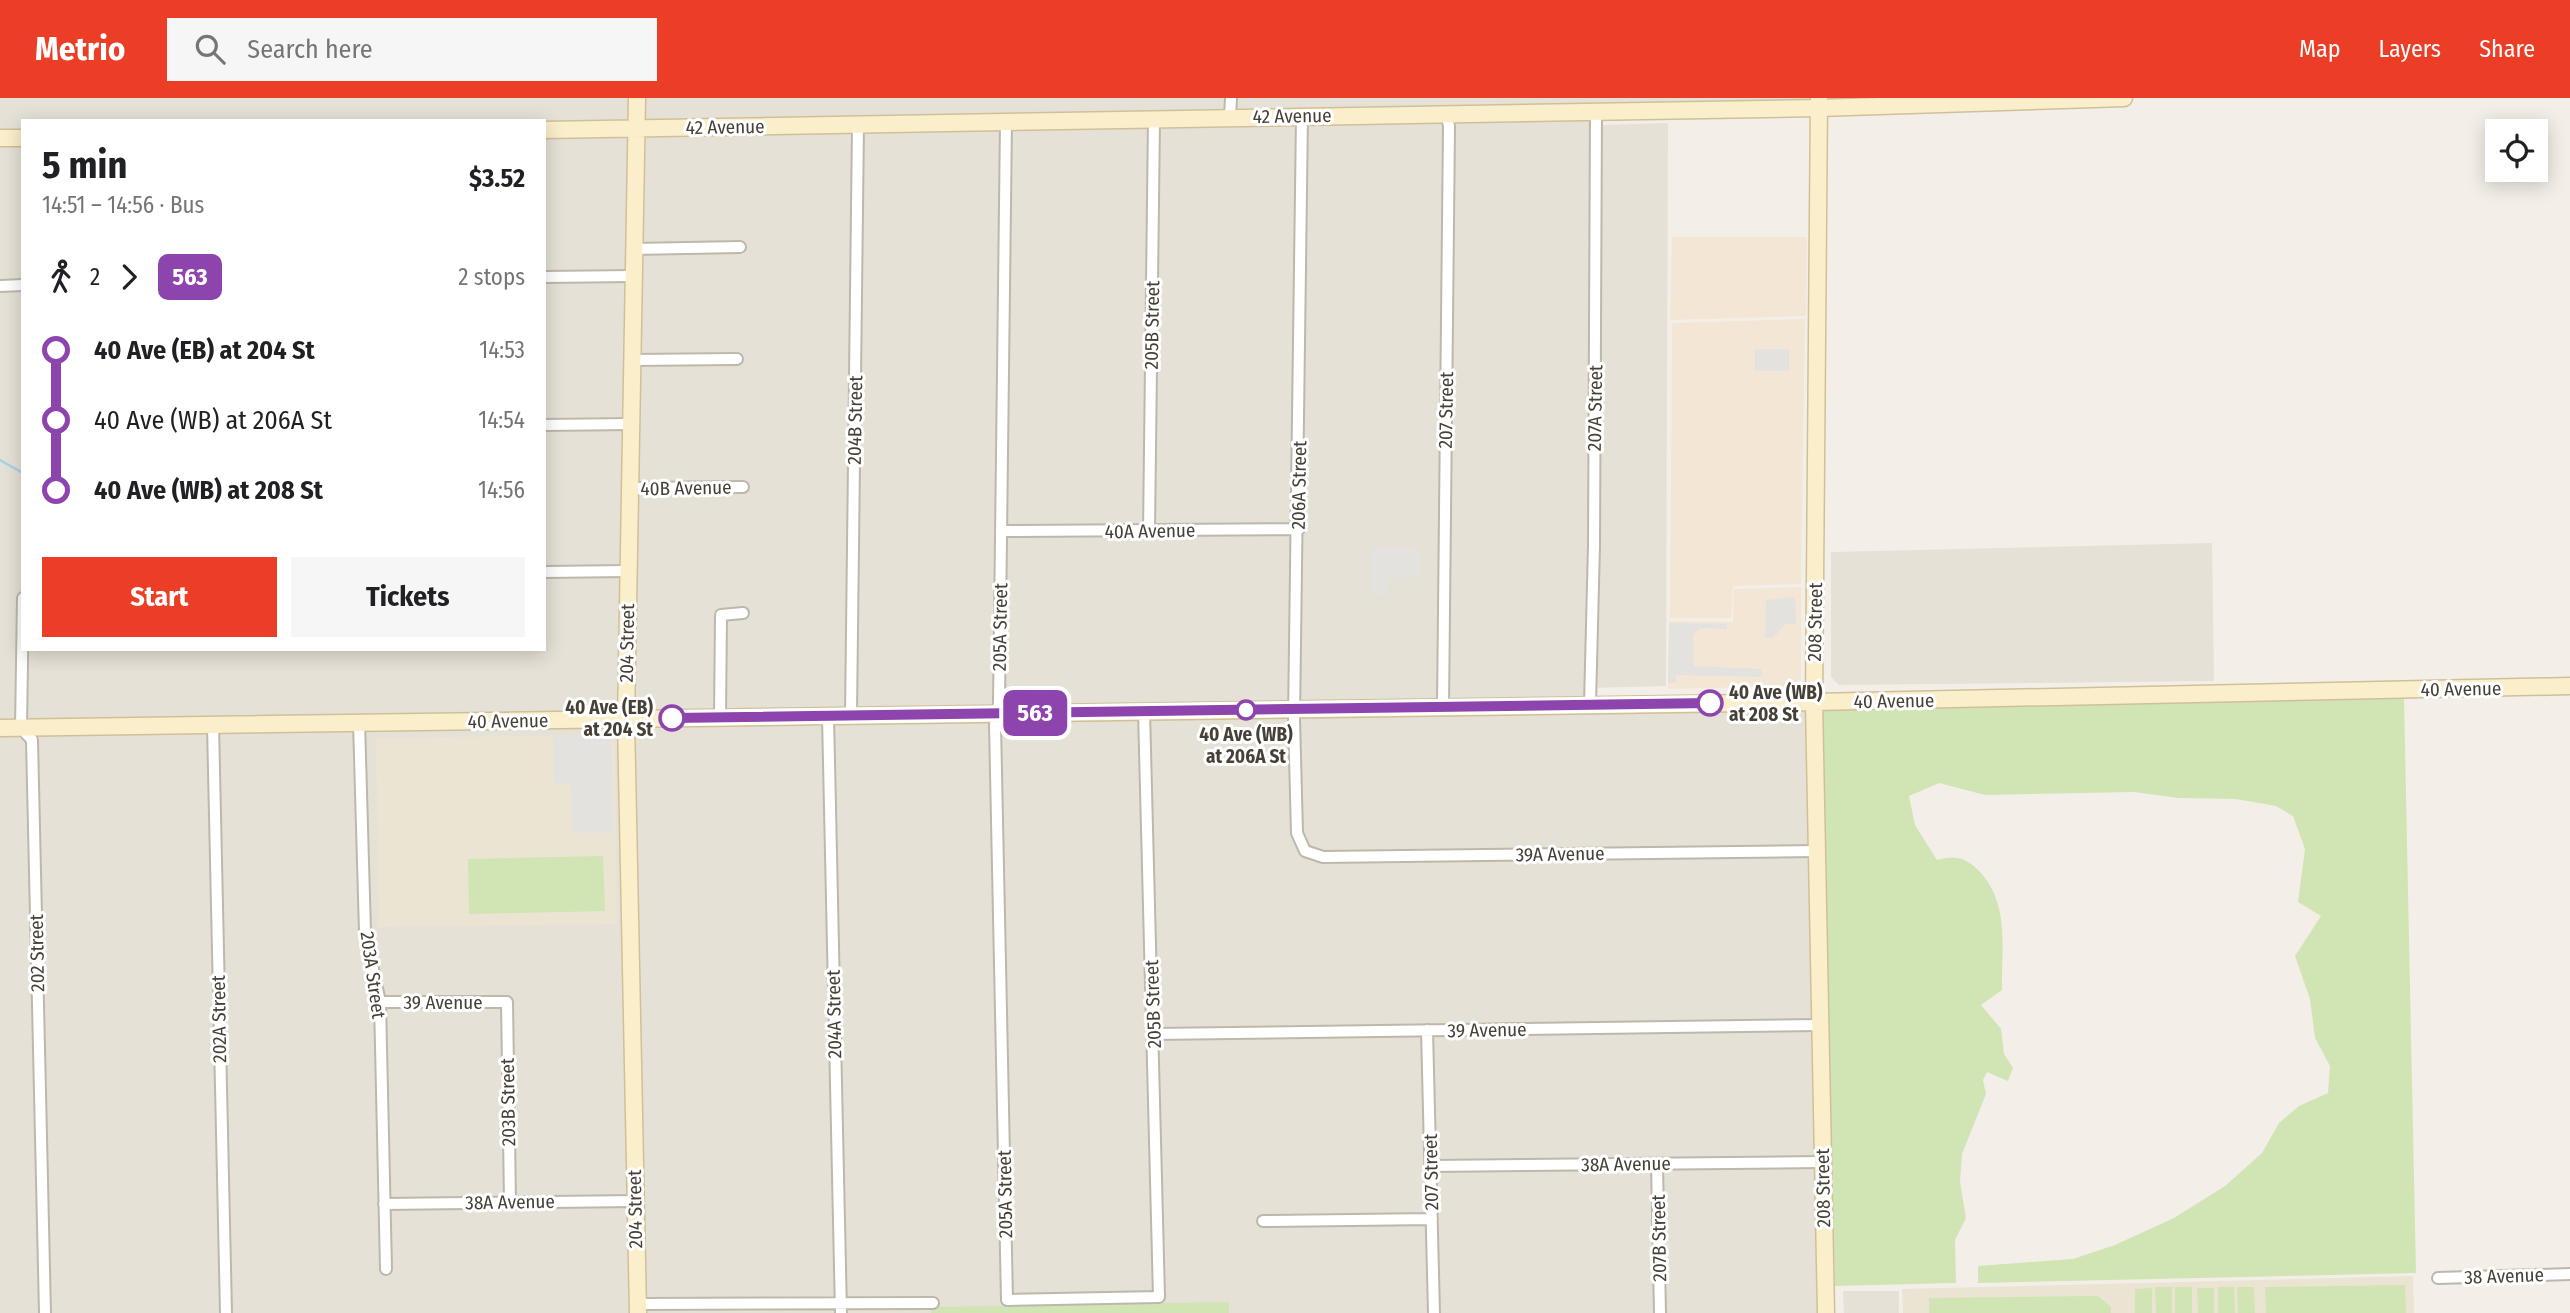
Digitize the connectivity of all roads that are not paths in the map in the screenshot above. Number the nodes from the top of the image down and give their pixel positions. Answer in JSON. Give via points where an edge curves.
{"nodes":[{"id":1,"x":637,"y":98,"type":"edge"},
{"id":2,"x":1231,"y":98,"type":"edge"},
{"id":3,"x":2124,"y":98,"type":"edge"},
{"id":4,"x":1818,"y":103,"type":"edge"},
{"id":5,"x":1596,"y":111,"type":"junction"},
{"id":6,"x":1446,"y":113,"type":"junction"},
{"id":7,"x":1303,"y":116,"type":"junction"},
{"id":8,"x":1230,"y":118,"type":"junction"},
{"id":9,"x":1154,"y":120,"type":"junction"},
{"id":10,"x":1006,"y":122,"type":"junction"},
{"id":11,"x":858,"y":125,"type":"junction"},
{"id":12,"x":636,"y":128,"type":"junction"},
{"id":13,"x":546,"y":130,"type":"edge"},
{"id":14,"x":0,"y":138,"type":"edge"},
{"id":15,"x":21,"y":138,"type":"edge"},
{"id":16,"x":740,"y":247,"type":"dead end"},
{"id":17,"x":634,"y":249,"type":"junction"},
{"id":18,"x":634,"y":276,"type":"junction"},
{"id":19,"x":546,"y":277,"type":"edge"},
{"id":20,"x":21,"y":285,"type":"edge"},
{"id":21,"x":0,"y":286,"type":"edge"},
{"id":22,"x":737,"y":359,"type":"dead end"},
{"id":23,"x":632,"y":360,"type":"junction"},
{"id":24,"x":631,"y":424,"type":"junction"},
{"id":25,"x":546,"y":425,"type":"edge"},
{"id":26,"x":743,"y":487,"type":"dead end"},
{"id":27,"x":629,"y":488,"type":"junction"},
{"id":28,"x":1298,"y":529,"type":"junction"},
{"id":29,"x":1002,"y":531,"type":"junction"},
{"id":30,"x":1149,"y":531,"type":"junction"},
{"id":31,"x":628,"y":571,"type":"junction"},
{"id":32,"x":546,"y":572,"type":"edge"},
{"id":33,"x":743,"y":613,"type":"dead end"},
{"id":34,"x":22,"y":651,"type":"edge"},
{"id":35,"x":2570,"y":686,"type":"edge"},
{"id":36,"x":1814,"y":702,"type":"junction"},
{"id":37,"x":1590,"y":704,"type":"junction"},
{"id":38,"x":1443,"y":707,"type":"junction"},
{"id":39,"x":1296,"y":709,"type":"junction"},
{"id":40,"x":1144,"y":711,"type":"junction"},
{"id":41,"x":998,"y":713,"type":"junction"},
{"id":42,"x":851,"y":715,"type":"junction"},
{"id":43,"x":828,"y":716,"type":"junction"},
{"id":44,"x":720,"y":717,"type":"junction"},
{"id":45,"x":626,"y":719,"type":"junction"},
{"id":46,"x":359,"y":722,"type":"junction"},
{"id":47,"x":213,"y":725,"type":"junction"},
{"id":48,"x":0,"y":728,"type":"edge"},
{"id":49,"x":21,"y":728,"type":"junction"},
{"id":50,"x":1305,"y":851,"type":"joint"},
{"id":51,"x":1816,"y":851,"type":"junction"},
{"id":52,"x":380,"y":1002,"type":"junction"},
{"id":53,"x":507,"y":1002,"type":"joint"},
{"id":54,"x":1820,"y":1025,"type":"junction"},
{"id":55,"x":1427,"y":1030,"type":"junction"},
{"id":56,"x":1154,"y":1034,"type":"junction"},
{"id":57,"x":1822,"y":1162,"type":"junction"},
{"id":58,"x":1657,"y":1164,"type":"junction"},
{"id":59,"x":1430,"y":1166,"type":"junction"},
{"id":60,"x":635,"y":1200,"type":"junction"},
{"id":61,"x":510,"y":1202,"type":"junction"},
{"id":62,"x":384,"y":1204,"type":"junction"},
{"id":63,"x":1432,"y":1219,"type":"junction"},
{"id":64,"x":1263,"y":1221,"type":"dead end"},
{"id":65,"x":386,"y":1269,"type":"dead end"},
{"id":66,"x":2570,"y":1274,"type":"edge"},
{"id":67,"x":2438,"y":1278,"type":"dead end"},
{"id":68,"x":1158,"y":1297,"type":"joint"},
{"id":69,"x":933,"y":1303,"type":"dead end"},
{"id":70,"x":637,"y":1308,"type":"edge"},
{"id":71,"x":841,"y":1308,"type":"edge"},
{"id":72,"x":45,"y":1313,"type":"edge"},
{"id":73,"x":226,"y":1313,"type":"edge"},
{"id":74,"x":1434,"y":1313,"type":"edge"},
{"id":75,"x":1660,"y":1313,"type":"edge"},
{"id":76,"x":1826,"y":1313,"type":"edge"}],
"edges":[{"from":1,"to":12,"type":"main road","name":"204 Street"},
{"from":2,"to":8,"type":"street"},
{"from":3,"to":4,"type":"main road","name":"42 Avenue"},
{"from":4,"to":5,"type":"main road","name":"42 Avenue"},
{"from":4,"to":36,"type":"main road","name":"208 Street"},
{"from":5,"to":6,"type":"main road","name":"42 Avenue"},
{"from":5,"to":37,"type":"street","name":"207A Street"},
{"from":6,"to":7,"type":"main road","name":"42 Avenue"},
{"from":6,"to":38,"type":"street","name":"207 Street"},
{"from":7,"to":8,"type":"main road","name":"42 Avenue"},
{"from":7,"to":28,"type":"street","name":"206A Street"},
{"from":8,"to":9,"type":"main road","name":"42 Avenue"},
{"from":9,"to":10,"type":"main road","name":"42 Avenue"},
{"from":9,"to":30,"type":"street","name":"205B Street"},
{"from":10,"to":11,"type":"main road","name":"42 Avenue"},
{"from":10,"to":29,"type":"street","name":"205A Street"},
{"from":11,"to":12,"type":"main road","name":"42 Avenue"},
{"from":11,"to":42,"type":"street","name":"204B Street"},
{"from":12,"to":13,"type":"main road","name":"42 Avenue"},
{"from":12,"to":17,"type":"main road","name":"204 Street"},
{"from":14,"to":15,"type":"main road"},
{"from":16,"to":17,"type":"street"},
{"from":17,"to":18,"type":"main road","name":"204 Street"},
{"from":18,"to":19,"type":"street"},
{"from":18,"to":23,"type":"main road","name":"204 Street"},
{"from":20,"to":21,"type":"street"},
{"from":22,"to":23,"type":"street"},
{"from":23,"to":24,"type":"main road","name":"204 Street"},
{"from":24,"to":25,"type":"street"},
{"from":24,"to":27,"type":"main road","name":"204 Street"},
{"from":26,"to":27,"type":"street","name":"40B Avenue"},
{"from":27,"to":31,"type":"main road","name":"204 Street"},
{"from":28,"to":30,"type":"street","name":"40A Avenue"},
{"from":28,"to":39,"type":"street","name":"206A Street"},
{"from":29,"to":30,"type":"street","name":"40A Avenue"},
{"from":29,"to":41,"type":"street","name":"205A Street"},
{"from":31,"to":32,"type":"street"},
{"from":31,"to":45,"type":"main road","name":"204 Street"},
{"from":33,"to":44,"type":"street","via":[[721,615]]},
{"from":34,"to":49,"type":"street","name":"202 Street"},
{"from":35,"to":36,"type":"main road","name":"40 Avenue"},
{"from":36,"to":37,"type":"main road","name":"40 Avenue"},
{"from":36,"to":51,"type":"main road","name":"208 Street"},
{"from":37,"to":38,"type":"main road","name":"40 Avenue"},
{"from":38,"to":39,"type":"main road","name":"40 Avenue"},
{"from":39,"to":40,"type":"main road","name":"40 Avenue"},
{"from":39,"to":50,"type":"street","name":"206A Street","via":[[1297,833]]},
{"from":40,"to":41,"type":"main road","name":"40 Avenue"},
{"from":40,"to":56,"type":"street","name":"205B Street"},
{"from":41,"to":42,"type":"main road","name":"40 Avenue"},
{"from":41,"to":68,"type":"street","name":"205A Street","via":[[1007,1300]]},
{"from":42,"to":43,"type":"main road","name":"40 Avenue"},
{"from":43,"to":44,"type":"main road","name":"40 Avenue"},
{"from":43,"to":71,"type":"street","name":"204A Street"},
{"from":44,"to":45,"type":"main road","name":"40 Avenue"},
{"from":45,"to":46,"type":"main road","name":"40 Avenue"},
{"from":45,"to":60,"type":"main road","name":"204 Street"},
{"from":46,"to":47,"type":"main road","name":"40 Avenue"},
{"from":46,"to":52,"type":"street","name":"203A Street","via":[[365,932]]},
{"from":47,"to":49,"type":"main road","name":"40 Avenue"},
{"from":47,"to":73,"type":"street","name":"202A Street"},
{"from":48,"to":49,"type":"main road","name":"40 Avenue"},
{"from":49,"to":72,"type":"street","name":"202 Street","via":[[33,740]]},
{"from":50,"to":51,"type":"street","name":"39A Avenue","via":[[1323,857]]},
{"from":51,"to":54,"type":"main road","name":"208 Street"},
{"from":52,"to":53,"type":"street","name":"39 Avenue"},
{"from":52,"to":62,"type":"street","name":"203A Street"},
{"from":53,"to":61,"type":"street","name":"203B Street"},
{"from":54,"to":55,"type":"street","name":"39 Avenue"},
{"from":54,"to":57,"type":"main road","name":"208 Street"},
{"from":55,"to":56,"type":"street","name":"39 Avenue"},
{"from":55,"to":59,"type":"street","name":"207 Street"},
{"from":56,"to":68,"type":"street","name":"205B Street"},
{"from":57,"to":58,"type":"street","name":"38A Avenue"},
{"from":57,"to":76,"type":"main road","name":"208 Street"},
{"from":58,"to":59,"type":"street","name":"38A Avenue"},
{"from":58,"to":75,"type":"street","name":"207B Street"},
{"from":59,"to":63,"type":"street","name":"207 Street"},
{"from":60,"to":61,"type":"street","name":"38A Avenue"},
{"from":60,"to":70,"type":"main road","name":"204 Street"},
{"from":61,"to":62,"type":"street","name":"38A Avenue"},
{"from":62,"to":65,"type":"street","name":"203A Street"},
{"from":63,"to":64,"type":"street"},
{"from":63,"to":74,"type":"street","name":"207 Street"},
{"from":66,"to":67,"type":"street","name":"38 Avenue"},
{"from":69,"to":71,"type":"street"},
{"from":70,"to":71,"type":"street"}]}
